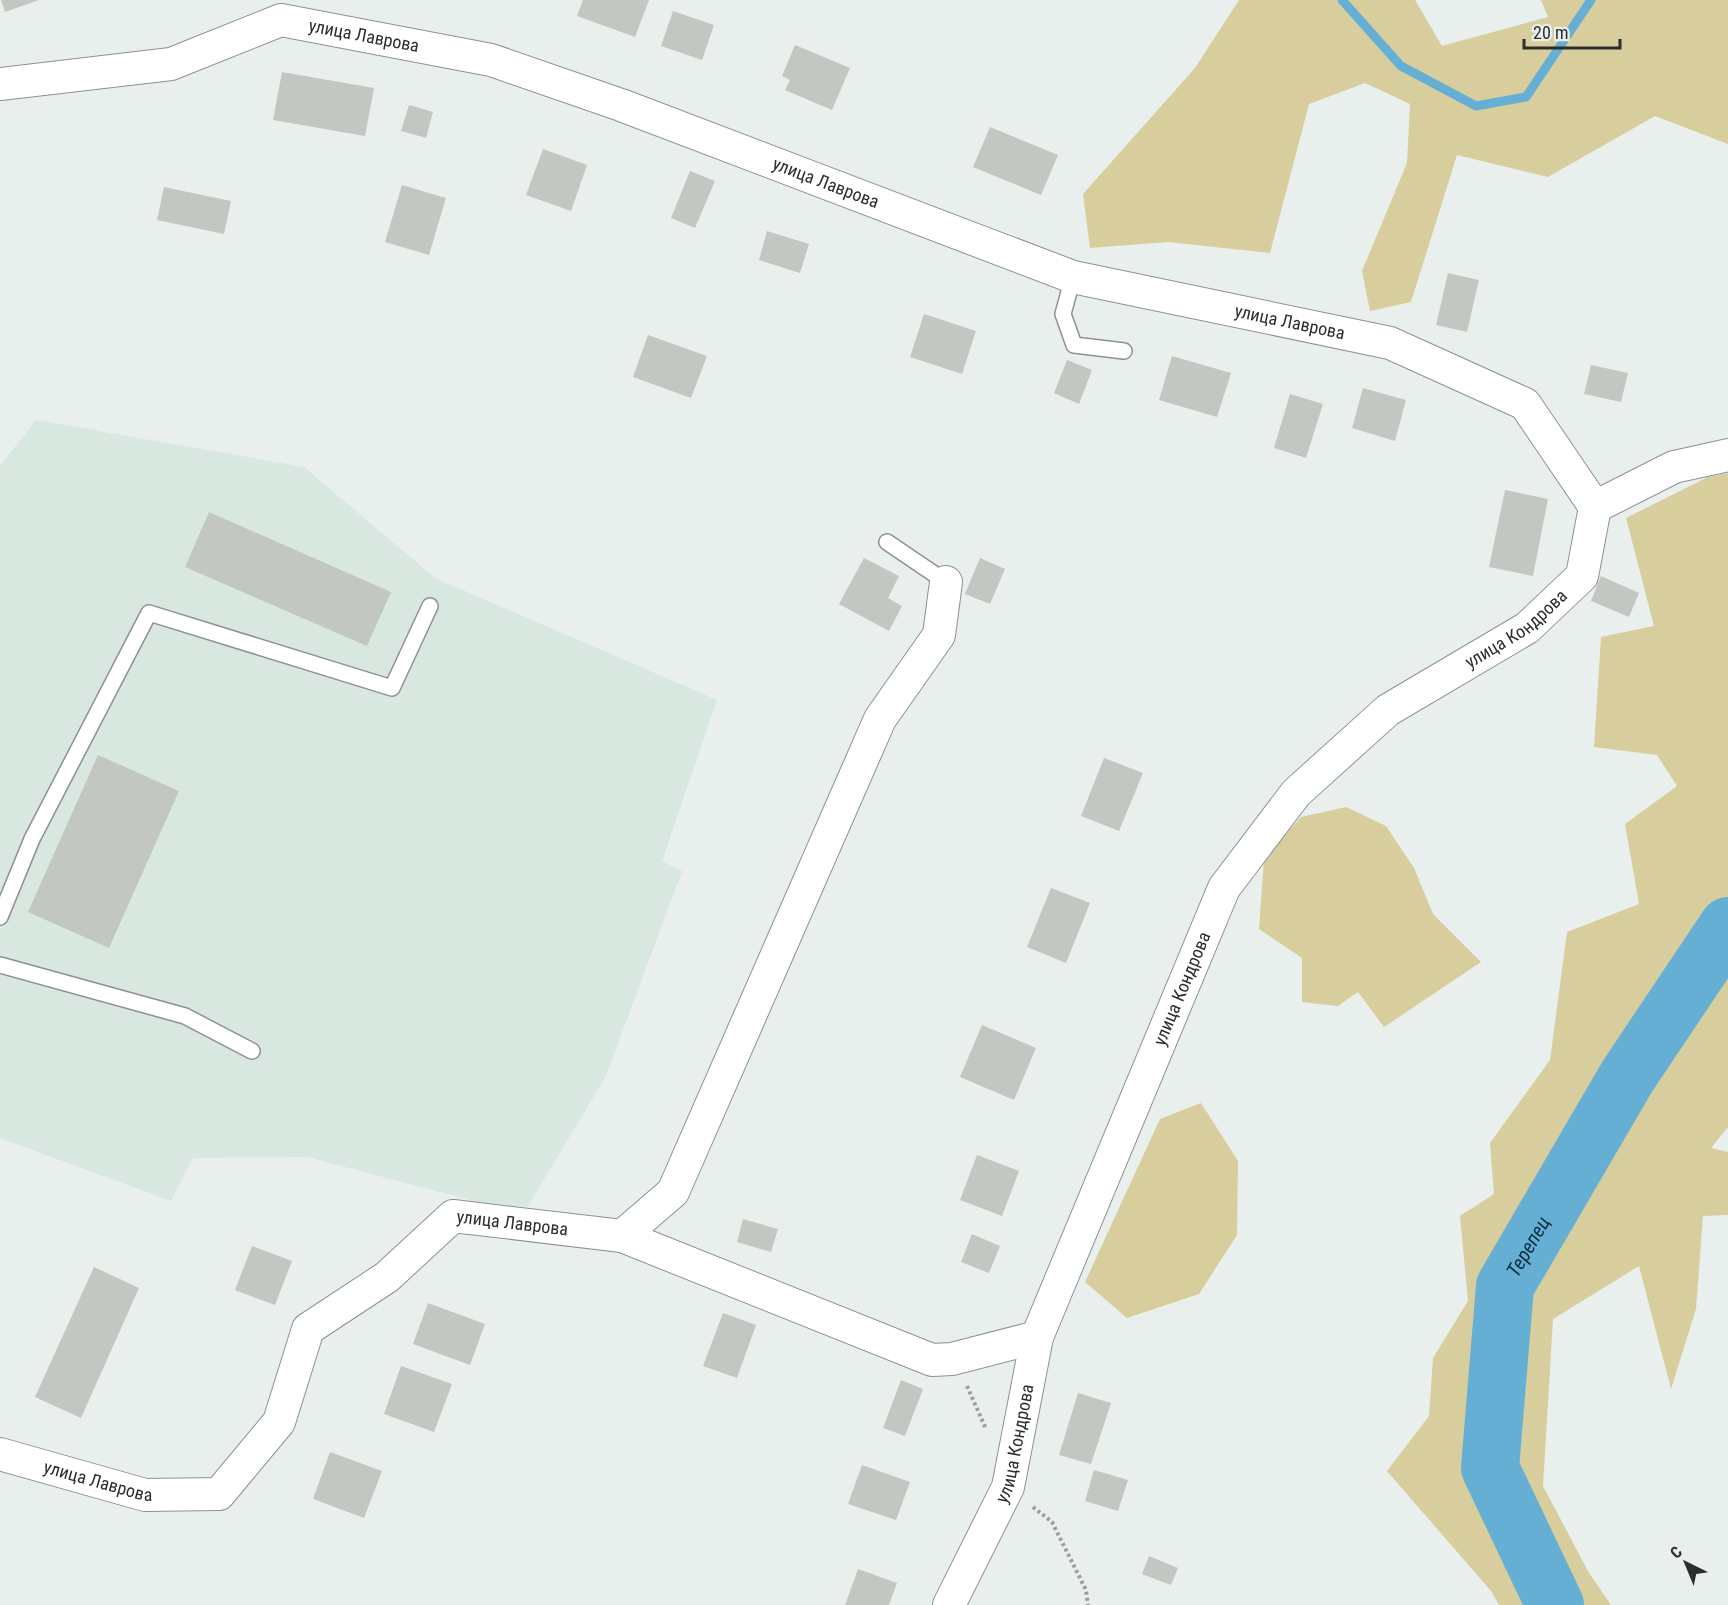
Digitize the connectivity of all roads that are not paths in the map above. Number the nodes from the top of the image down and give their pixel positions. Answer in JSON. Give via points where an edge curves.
{"nodes":[{"id":1,"x":0,"y":84,"type":"edge"},
{"id":2,"x":1073,"y":277,"type":"junction"},
{"id":3,"x":1124,"y":351,"type":"dead end"},
{"id":4,"x":1728,"y":455,"type":"edge"},
{"id":5,"x":1595,"y":507,"type":"junction"},
{"id":6,"x":887,"y":542,"type":"dead end"},
{"id":7,"x":946,"y":582,"type":"joint"},
{"id":8,"x":430,"y":606,"type":"dead end"},
{"id":9,"x":0,"y":916,"type":"edge"},
{"id":10,"x":0,"y":965,"type":"edge"},
{"id":11,"x":252,"y":1051,"type":"dead end"},
{"id":12,"x":622,"y":1236,"type":"junction"},
{"id":13,"x":1037,"y":1337,"type":"junction"},
{"id":14,"x":0,"y":1454,"type":"edge"},
{"id":15,"x":949,"y":1605,"type":"edge"}],
"edges":[{"from":1,"to":2,"type":"street","name":"улица Лаврова","via":[[171,64],[281,20],[491,60],[621,105]]},
{"from":2,"to":3,"type":"lane","via":[[1063,314],[1074,345]]},
{"from":2,"to":5,"type":"street","name":"улица Лаврова","via":[[1390,343],[1525,404]]},
{"from":4,"to":5,"type":"street","via":[[1674,467]]},
{"from":5,"to":13,"type":"street","name":"улица Кондрова","via":[[1582,576],[1527,628],[1388,710],[1296,793],[1224,888]]},
{"from":6,"to":7,"type":"lane"},
{"from":7,"to":12,"type":"street","via":[[939,635],[880,719],[673,1192]]},
{"from":8,"to":9,"type":"lane","via":[[392,688],[149,613],[32,839]]},
{"from":10,"to":11,"type":"lane","via":[[185,1016]]},
{"from":12,"to":13,"type":"street","name":"улица Лаврова","via":[[932,1360],[952,1359]]},
{"from":12,"to":14,"type":"street","name":"улица Лаврова","via":[[453,1216],[387,1277],[308,1329],[279,1422],[219,1494],[145,1495]]},
{"from":13,"to":15,"type":"street","name":"улица Кондрова","via":[[1008,1487]]}]}
